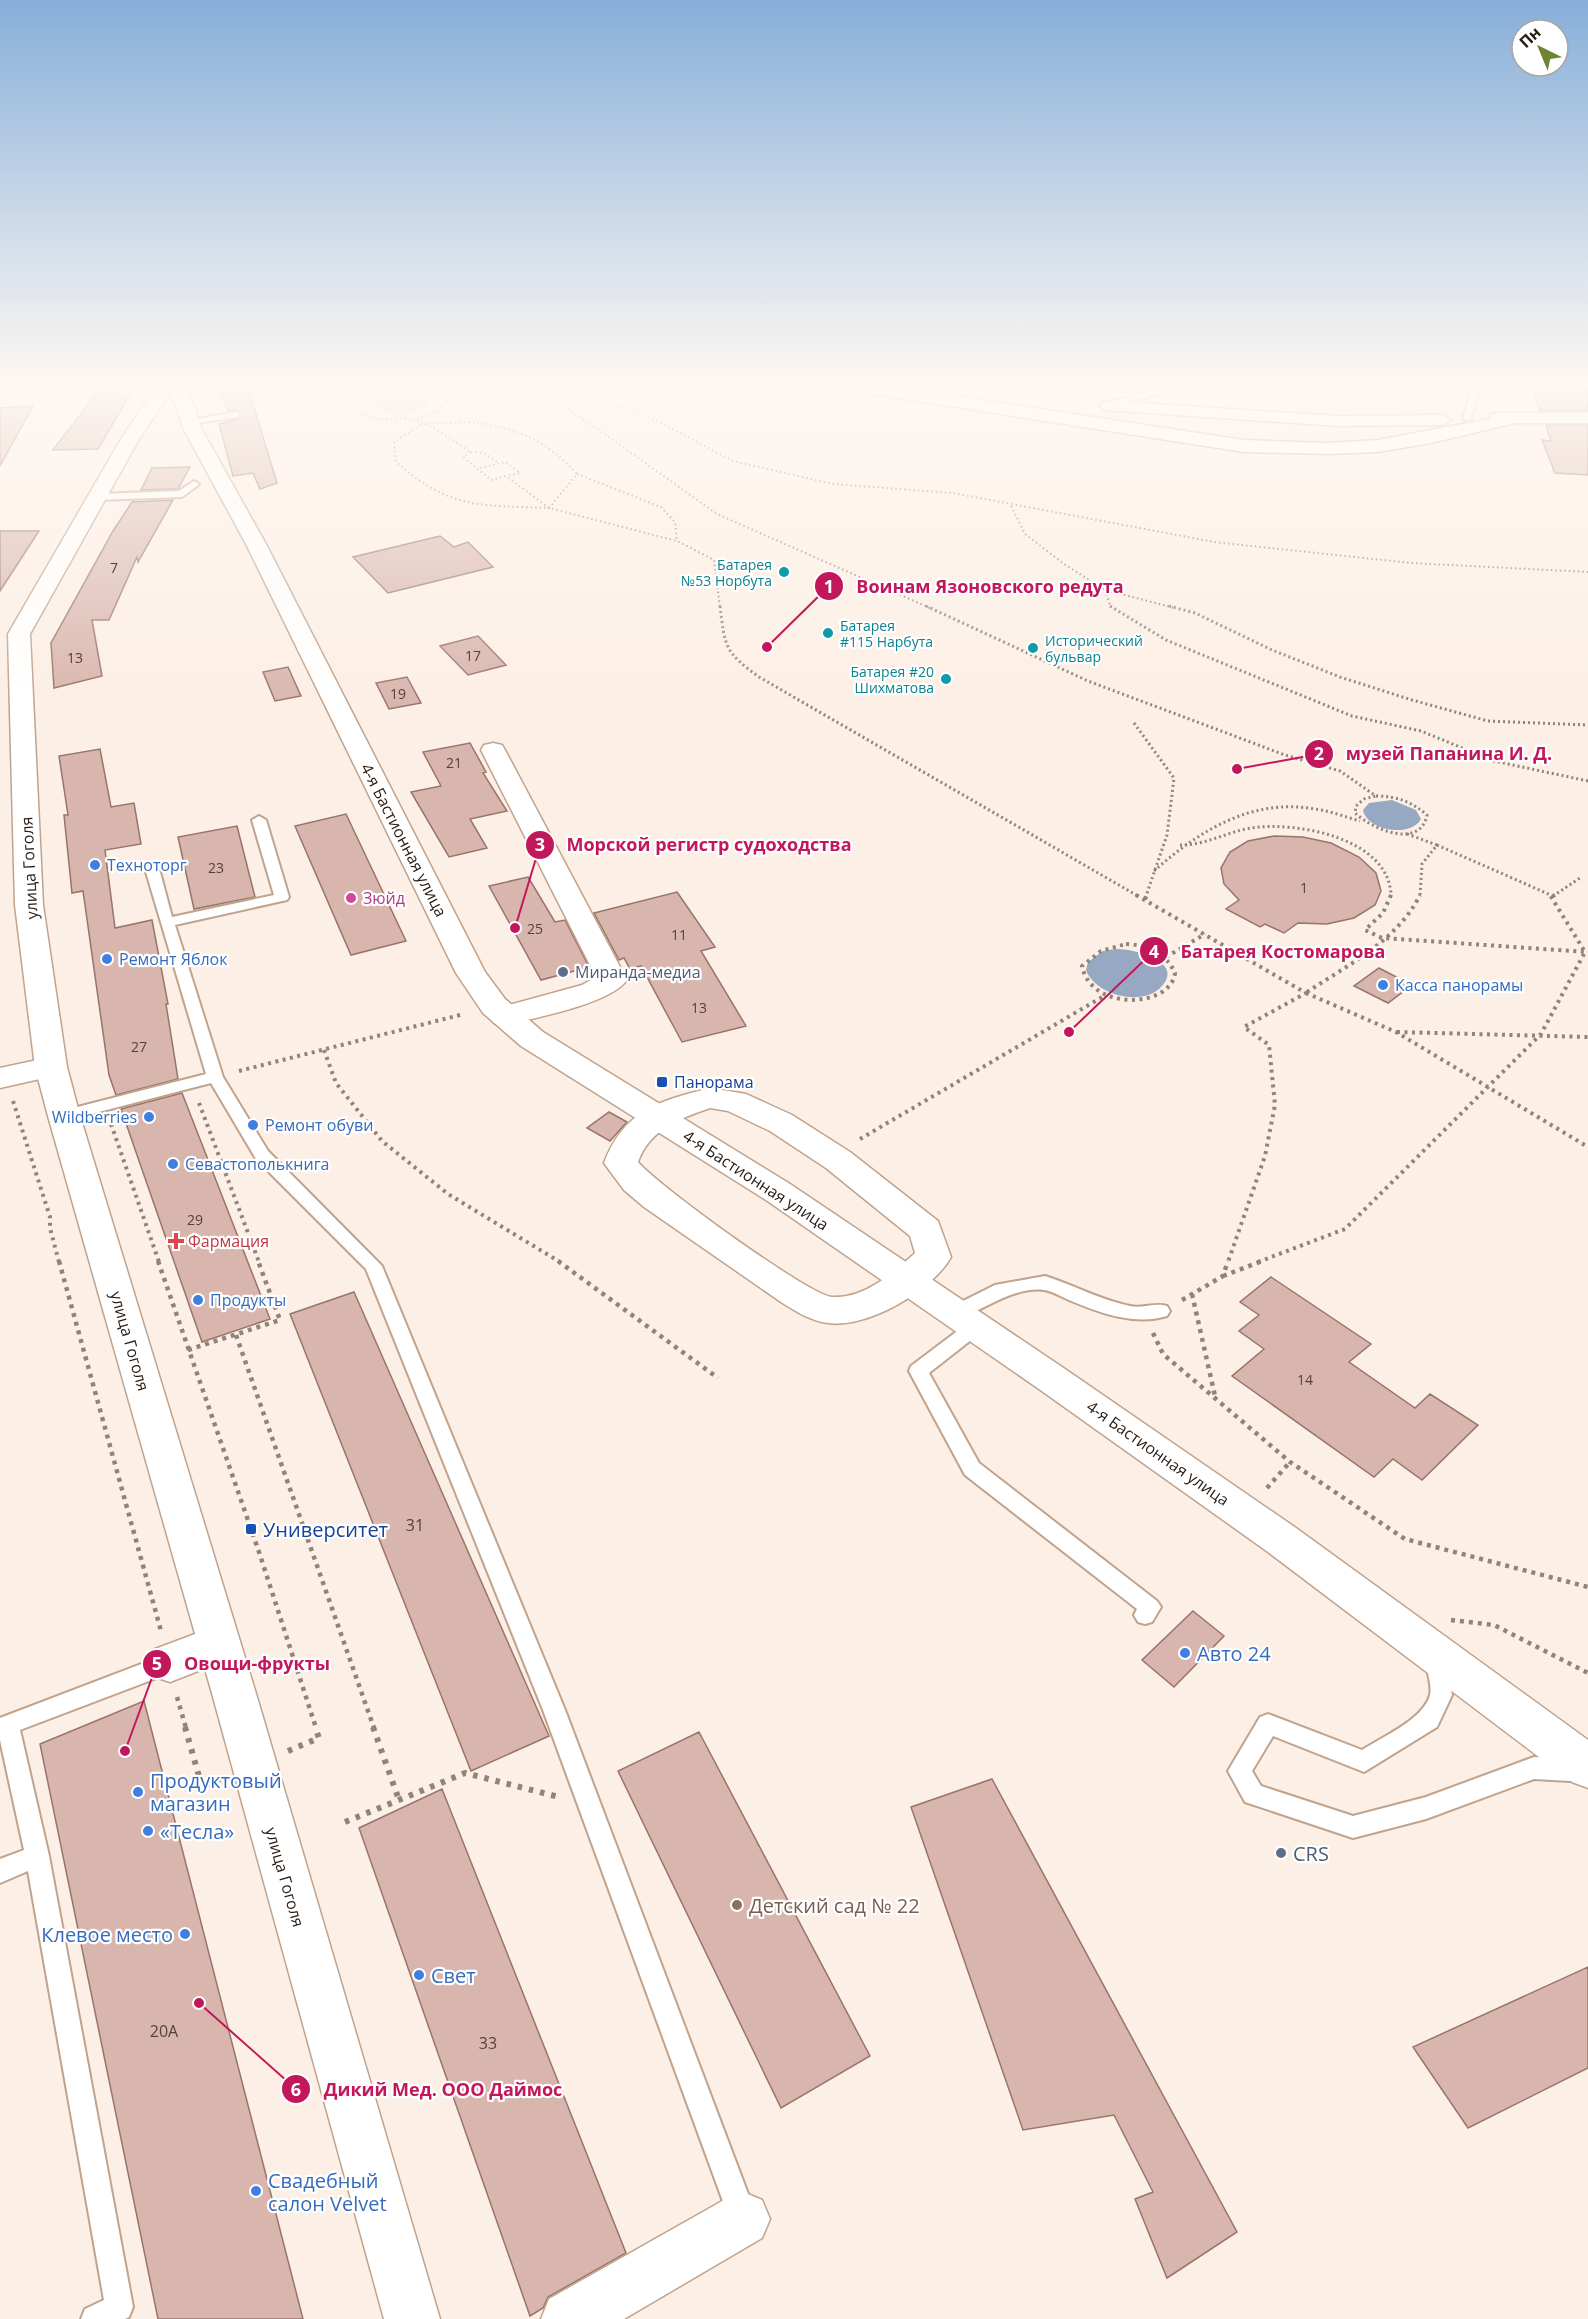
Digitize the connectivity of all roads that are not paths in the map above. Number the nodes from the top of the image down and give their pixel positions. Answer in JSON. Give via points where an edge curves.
{"nodes":[{"id":1,"x":102,"y":488,"type":"edge"},
{"id":2,"x":189,"y":488,"type":"edge"},
{"id":3,"x":226,"y":488,"type":"edge"},
{"id":4,"x":97,"y":497,"type":"junction"},
{"id":5,"x":493,"y":750,"type":"dead end"},
{"id":6,"x":259,"y":820,"type":"dead end"},
{"id":7,"x":153,"y":872,"type":"dead end"},
{"id":8,"x":167,"y":921,"type":"junction"},
{"id":9,"x":500,"y":1011,"type":"junction"},
{"id":10,"x":51,"y":1067,"type":"junction"},
{"id":11,"x":215,"y":1077,"type":"junction"},
{"id":12,"x":0,"y":1078,"type":"edge"},
{"id":13,"x":64,"y":1116,"type":"junction"},
{"id":14,"x":658,"y":1118,"type":"junction"},
{"id":15,"x":906,"y":1282,"type":"junction"},
{"id":16,"x":1161,"y":1311,"type":"road end"},
{"id":17,"x":963,"y":1321,"type":"junction"},
{"id":18,"x":1145,"y":1615,"type":"dead end"},
{"id":19,"x":1442,"y":1638,"type":"junction"},
{"id":20,"x":219,"y":1644,"type":"junction"},
{"id":21,"x":170,"y":1663,"type":"joint"},
{"id":22,"x":4,"y":1727,"type":"edge"},
{"id":23,"x":1588,"y":1769,"type":"edge"},
{"id":24,"x":37,"y":1856,"type":"junction"},
{"id":25,"x":0,"y":1871,"type":"edge"},
{"id":26,"x":743,"y":2219,"type":"joint"},
{"id":27,"x":112,"y":2315,"type":"edge"},
{"id":28,"x":412,"y":2319,"type":"edge"},
{"id":29,"x":569,"y":2319,"type":"edge"}],
"edges":[{"from":1,"to":4,"type":"main road","name":"улица Гоголя"},
{"from":2,"to":4,"type":"lane","via":[[182,494]]},
{"from":3,"to":9,"type":"main road","name":"4-я Бастионная улица","via":[[471,973]]},
{"from":4,"to":10,"type":"main road","name":"улица Гоголя","via":[[19,634],[29,905]]},
{"from":5,"to":9,"type":"main road","via":[[612,980],[592,991]]},
{"from":6,"to":8,"type":"lane","via":[[282,897]]},
{"from":7,"to":8,"type":"lane"},
{"from":8,"to":11,"type":"lane"},
{"from":9,"to":14,"type":"main road","name":"4-я Бастионная улица","via":[[532,1039]]},
{"from":10,"to":12,"type":"main road"},
{"from":10,"to":13,"type":"main road","name":"улица Гоголя"},
{"from":11,"to":13,"type":"lane"},
{"from":11,"to":26,"type":"lane","via":[[262,1155],[373,1266],[554,1710]]},
{"from":13,"to":20,"type":"main road","name":"улица Гоголя"},
{"from":14,"to":15,"type":"main road","name":"4-я Бастионная улица","via":[[778,1192]]},
{"from":14,"to":15,"type":"main road","via":[[678,1106],[710,1098],[735,1101],[781,1123],[838,1160],[926,1230],[934,1257]]},
{"from":14,"to":15,"type":"main road","via":[[630,1139],[621,1163],[640,1187],[778,1283],[825,1311],[860,1308]]},
{"from":15,"to":17,"type":"main road","name":"4-я Бастионная улица"},
{"from":16,"to":17,"type":"lane","via":[[1132,1314],[1045,1283],[1001,1290]]},
{"from":17,"to":18,"type":"lane","via":[[918,1371],[972,1469],[1150,1607]]},
{"from":17,"to":19,"type":"main road","name":"4-я Бастионная улица","via":[[1282,1540]]},
{"from":19,"to":23,"type":"main road","name":"4-я Бастионная улица"},
{"from":19,"to":23,"type":"lane","via":[[1441,1695],[1429,1720],[1364,1761],[1268,1724],[1239,1771],[1253,1794],[1353,1827],[1426,1808],[1534,1768]]},
{"from":20,"to":21,"type":"main road"},
{"from":20,"to":28,"type":"main road","name":"улица Гоголя"},
{"from":21,"to":22,"type":"lane"},
{"from":22,"to":24,"type":"lane"},
{"from":24,"to":25,"type":"lane"},
{"from":24,"to":27,"type":"lane"},
{"from":26,"to":29,"type":"main road"}]}
